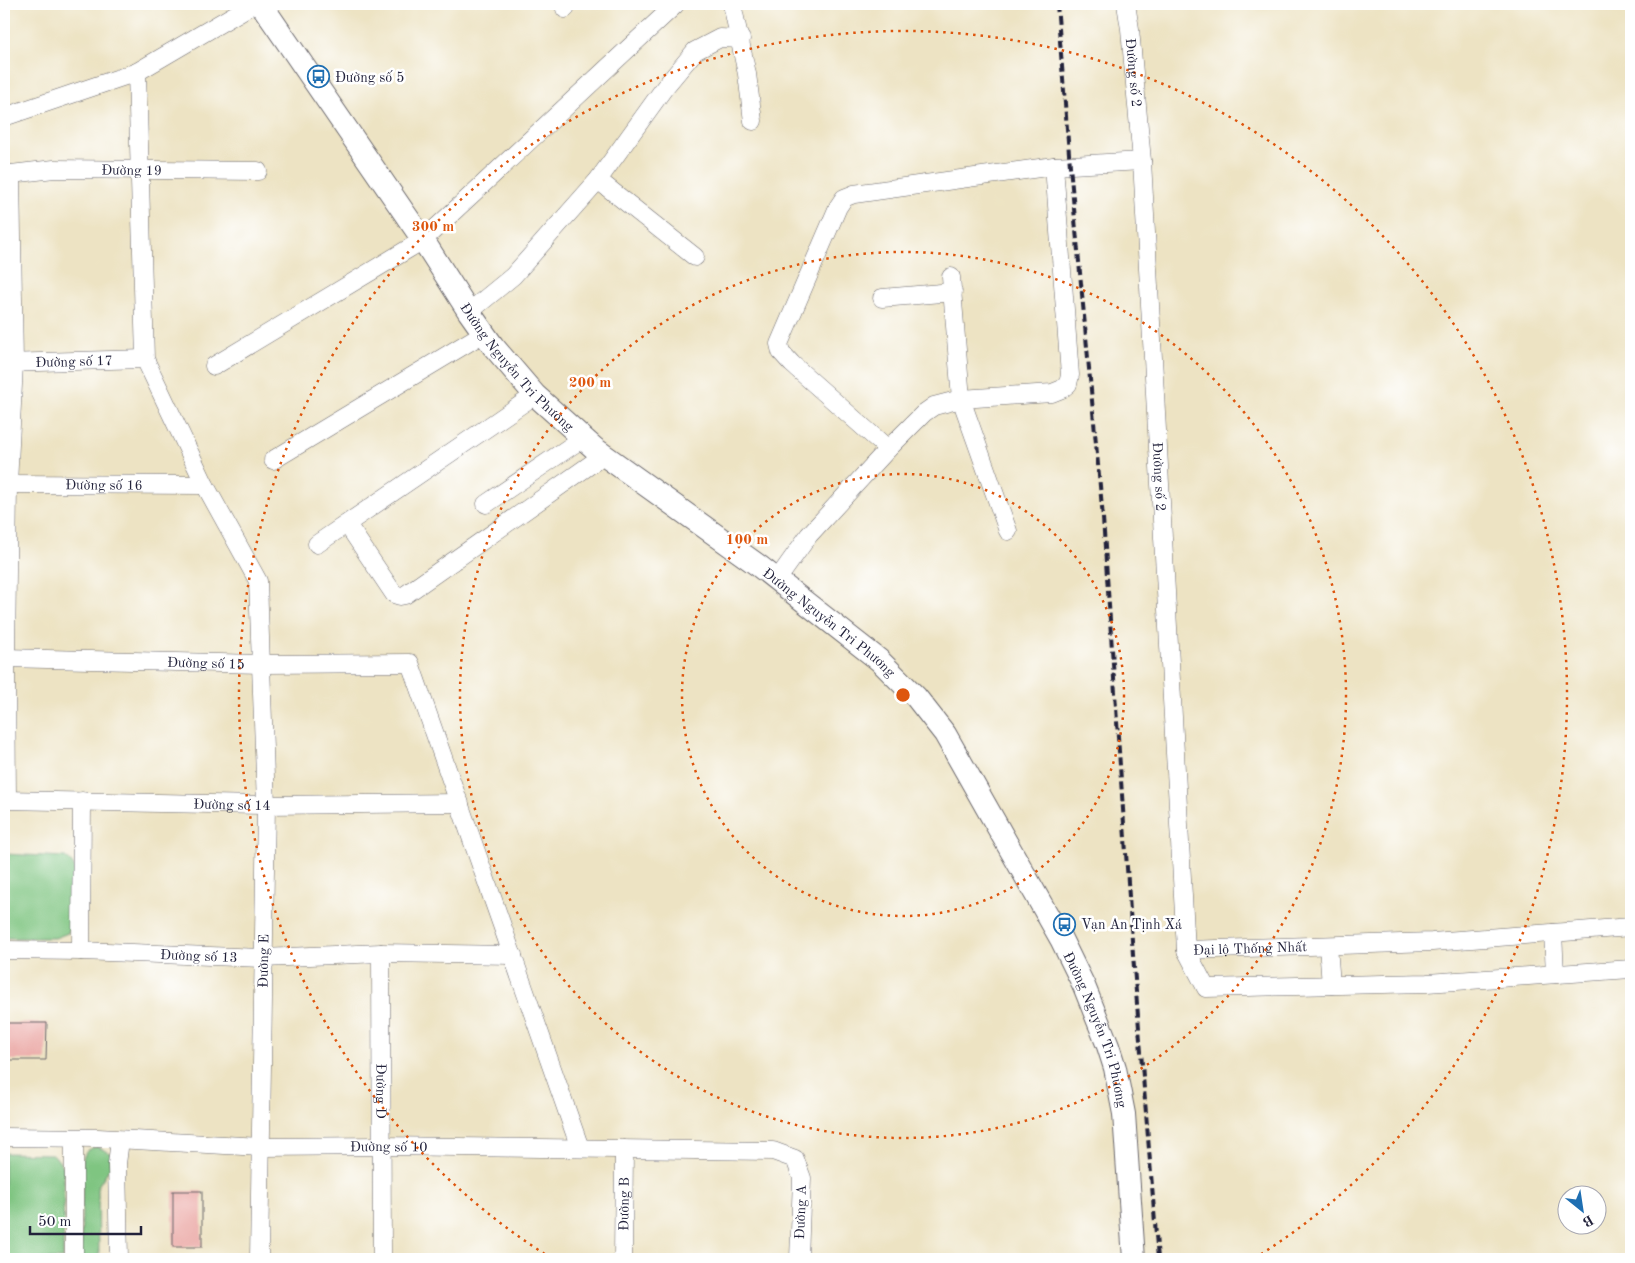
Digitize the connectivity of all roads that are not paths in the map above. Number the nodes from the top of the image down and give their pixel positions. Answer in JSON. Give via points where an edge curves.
{"nodes":[{"id":1,"x":253,"y":4,"type":"edge"},
{"id":2,"x":261,"y":4,"type":"edge"},
{"id":3,"x":732,"y":4,"type":"edge"},
{"id":4,"x":1126,"y":4,"type":"edge"},
{"id":5,"x":675,"y":5,"type":"edge"},
{"id":6,"x":741,"y":39,"type":"junction"},
{"id":7,"x":137,"y":72,"type":"junction"},
{"id":8,"x":4,"y":116,"type":"edge"},
{"id":9,"x":753,"y":121,"type":"dead end"},
{"id":10,"x":1142,"y":161,"type":"junction"},
{"id":11,"x":1054,"y":166,"type":"junction"},
{"id":12,"x":139,"y":170,"type":"junction"},
{"id":13,"x":258,"y":171,"type":"dead end"},
{"id":14,"x":7,"y":174,"type":"edge"},
{"id":15,"x":598,"y":180,"type":"junction"},
{"id":16,"x":423,"y":240,"type":"junction"},
{"id":17,"x":695,"y":256,"type":"dead end"},
{"id":18,"x":882,"y":298,"type":"dead end"},
{"id":19,"x":469,"y":312,"type":"junction"},
{"id":20,"x":484,"y":333,"type":"junction"},
{"id":21,"x":145,"y":359,"type":"junction"},
{"id":22,"x":9,"y":364,"type":"edge"},
{"id":23,"x":214,"y":366,"type":"dead end"},
{"id":24,"x":535,"y":395,"type":"junction"},
{"id":25,"x":961,"y":399,"type":"junction"},
{"id":26,"x":583,"y":438,"type":"junction"},
{"id":27,"x":888,"y":449,"type":"junction"},
{"id":28,"x":604,"y":455,"type":"junction"},
{"id":29,"x":273,"y":460,"type":"dead end"},
{"id":30,"x":6,"y":484,"type":"edge"},
{"id":31,"x":205,"y":485,"type":"junction"},
{"id":32,"x":486,"y":504,"type":"dead end"},
{"id":33,"x":347,"y":524,"type":"junction"},
{"id":34,"x":1008,"y":531,"type":"dead end"},
{"id":35,"x":317,"y":544,"type":"dead end"},
{"id":36,"x":777,"y":580,"type":"junction"},
{"id":37,"x":5,"y":658,"type":"edge"},
{"id":38,"x":262,"y":664,"type":"junction"},
{"id":39,"x":6,"y":800,"type":"edge"},
{"id":40,"x":82,"y":800,"type":"junction"},
{"id":41,"x":460,"y":803,"type":"junction"},
{"id":42,"x":266,"y":805,"type":"junction"},
{"id":43,"x":1631,"y":927,"type":"edge"},
{"id":44,"x":1553,"y":933,"type":"junction"},
{"id":45,"x":1328,"y":946,"type":"junction"},
{"id":46,"x":4,"y":950,"type":"edge"},
{"id":47,"x":1186,"y":950,"type":"junction"},
{"id":48,"x":81,"y":951,"type":"junction"},
{"id":49,"x":381,"y":953,"type":"junction"},
{"id":50,"x":513,"y":955,"type":"junction"},
{"id":51,"x":263,"y":958,"type":"junction"},
{"id":52,"x":1631,"y":970,"type":"edge"},
{"id":53,"x":1555,"y":974,"type":"junction"},
{"id":54,"x":1331,"y":985,"type":"junction"},
{"id":55,"x":4,"y":1137,"type":"edge"},
{"id":56,"x":74,"y":1139,"type":"junction"},
{"id":57,"x":120,"y":1140,"type":"junction"},
{"id":58,"x":382,"y":1146,"type":"junction"},
{"id":59,"x":261,"y":1147,"type":"junction"},
{"id":60,"x":580,"y":1148,"type":"junction"},
{"id":61,"x":624,"y":1149,"type":"junction"},
{"id":62,"x":773,"y":1151,"type":"joint"},
{"id":63,"x":74,"y":1259,"type":"edge"},
{"id":64,"x":118,"y":1259,"type":"edge"},
{"id":65,"x":259,"y":1259,"type":"edge"},
{"id":66,"x":382,"y":1259,"type":"edge"},
{"id":67,"x":623,"y":1259,"type":"edge"},
{"id":68,"x":799,"y":1259,"type":"edge"},
{"id":69,"x":1134,"y":1259,"type":"edge"}],
"edges":[{"from":1,"to":7,"type":"street"},
{"from":2,"to":16,"type":"main road","name":"Đường Nguyễn Tri Phương"},
{"from":3,"to":6,"type":"street"},
{"from":4,"to":10,"type":"street","name":"Đường số 2"},
{"from":5,"to":16,"type":"street"},
{"from":6,"to":9,"type":"street"},
{"from":6,"to":15,"type":"street","via":[[720,38],[695,51]]},
{"from":7,"to":8,"type":"street"},
{"from":7,"to":12,"type":"street"},
{"from":10,"to":11,"type":"street"},
{"from":10,"to":47,"type":"street","name":"Đường số 2"},
{"from":11,"to":25,"type":"street","via":[[1070,375],[1068,384],[1052,393]]},
{"from":11,"to":27,"type":"street","via":[[854,194],[844,198],[838,207],[779,344],[781,352],[792,364]]},
{"from":12,"to":13,"type":"street","name":"Đường 19"},
{"from":12,"to":14,"type":"street","name":"Đường 19","via":[[54,169]]},
{"from":12,"to":21,"type":"street"},
{"from":14,"to":22,"type":"street"},
{"from":15,"to":17,"type":"street"},
{"from":15,"to":19,"type":"street","via":[[513,276]]},
{"from":16,"to":19,"type":"main road","name":"Đường Nguyễn Tri Phương"},
{"from":16,"to":23,"type":"street"},
{"from":18,"to":25,"type":"street","via":[[952,285]]},
{"from":19,"to":20,"type":"main road","name":"Đường Nguyễn Tri Phương"},
{"from":20,"to":24,"type":"main road","name":"Đường Nguyễn Tri Phương"},
{"from":20,"to":29,"type":"street"},
{"from":21,"to":22,"type":"street","name":"Đường số 17"},
{"from":21,"to":31,"type":"street","name":"Đường E"},
{"from":22,"to":30,"type":"street"},
{"from":24,"to":26,"type":"main road","name":"Đường Nguyễn Tri Phương"},
{"from":24,"to":33,"type":"street"},
{"from":25,"to":27,"type":"street","via":[[929,409]]},
{"from":25,"to":34,"type":"street"},
{"from":26,"to":28,"type":"main road","name":"Đường Nguyễn Tri Phương"},
{"from":26,"to":32,"type":"street"},
{"from":27,"to":36,"type":"street","via":[[809,535]]},
{"from":28,"to":33,"type":"street","via":[[405,595],[394,594]]},
{"from":28,"to":36,"type":"main road","name":"Đường Nguyễn Tri Phương"},
{"from":30,"to":31,"type":"street","name":"Đường số 16"},
{"from":30,"to":37,"type":"street"},
{"from":31,"to":38,"type":"street","name":"Đường E","via":[[258,581]]},
{"from":33,"to":35,"type":"street"},
{"from":36,"to":69,"type":"main road","name":"Đường Nguyễn Tri Phương","via":[[878,660],[934,719],[955,750],[1061,939],[1095,1012],[1120,1090],[1127,1138]]},
{"from":37,"to":38,"type":"street","name":"Đường số 15"},
{"from":37,"to":39,"type":"street"},
{"from":38,"to":41,"type":"street","name":"Đường số 15","via":[[410,663]]},
{"from":38,"to":42,"type":"street","name":"Đường E"},
{"from":39,"to":40,"type":"street","name":"Đường số 14"},
{"from":40,"to":42,"type":"street","name":"Đường số 14"},
{"from":40,"to":48,"type":"street"},
{"from":41,"to":42,"type":"street","name":"Đường số 14"},
{"from":41,"to":50,"type":"street"},
{"from":42,"to":51,"type":"street","name":"Đường E"},
{"from":43,"to":44,"type":"street","name":"Đại lộ Thống Nhất"},
{"from":44,"to":45,"type":"street","name":"Đại lộ Thống Nhất"},
{"from":44,"to":53,"type":"street"},
{"from":45,"to":47,"type":"street","name":"Đại lộ Thống Nhất"},
{"from":45,"to":54,"type":"street"},
{"from":46,"to":48,"type":"street","name":"Đường số 13"},
{"from":47,"to":54,"type":"street","name":"Đại lộ Thống Nhất","via":[[1206,988]]},
{"from":48,"to":51,"type":"street","name":"Đường số 13"},
{"from":49,"to":50,"type":"street","name":"Đường số 13"},
{"from":49,"to":51,"type":"street","name":"Đường số 13"},
{"from":49,"to":58,"type":"street","name":"Đường D"},
{"from":50,"to":60,"type":"street"},
{"from":51,"to":59,"type":"street","name":"Đường E"},
{"from":52,"to":53,"type":"street","name":"Đại lộ Thống Nhất"},
{"from":53,"to":54,"type":"street","name":"Đại lộ Thống Nhất","via":[[1427,984]]},
{"from":55,"to":56,"type":"street","name":"Đường số 10"},
{"from":56,"to":57,"type":"street","name":"Đường số 10"},
{"from":56,"to":63,"type":"street"},
{"from":57,"to":59,"type":"street","name":"Đường số 10"},
{"from":57,"to":64,"type":"street"},
{"from":58,"to":59,"type":"street","name":"Đường số 10"},
{"from":58,"to":60,"type":"street","name":"Đường số 10"},
{"from":58,"to":66,"type":"street","name":"Đường D"},
{"from":59,"to":65,"type":"street","name":"Đường E"},
{"from":60,"to":61,"type":"street","name":"Đường số 10"},
{"from":61,"to":62,"type":"street","name":"Đường số 10"},
{"from":61,"to":67,"type":"street","name":"Đường B"},
{"from":62,"to":68,"type":"street","name":"Đường A","via":[[795,1159],[802,1178]]}]}
